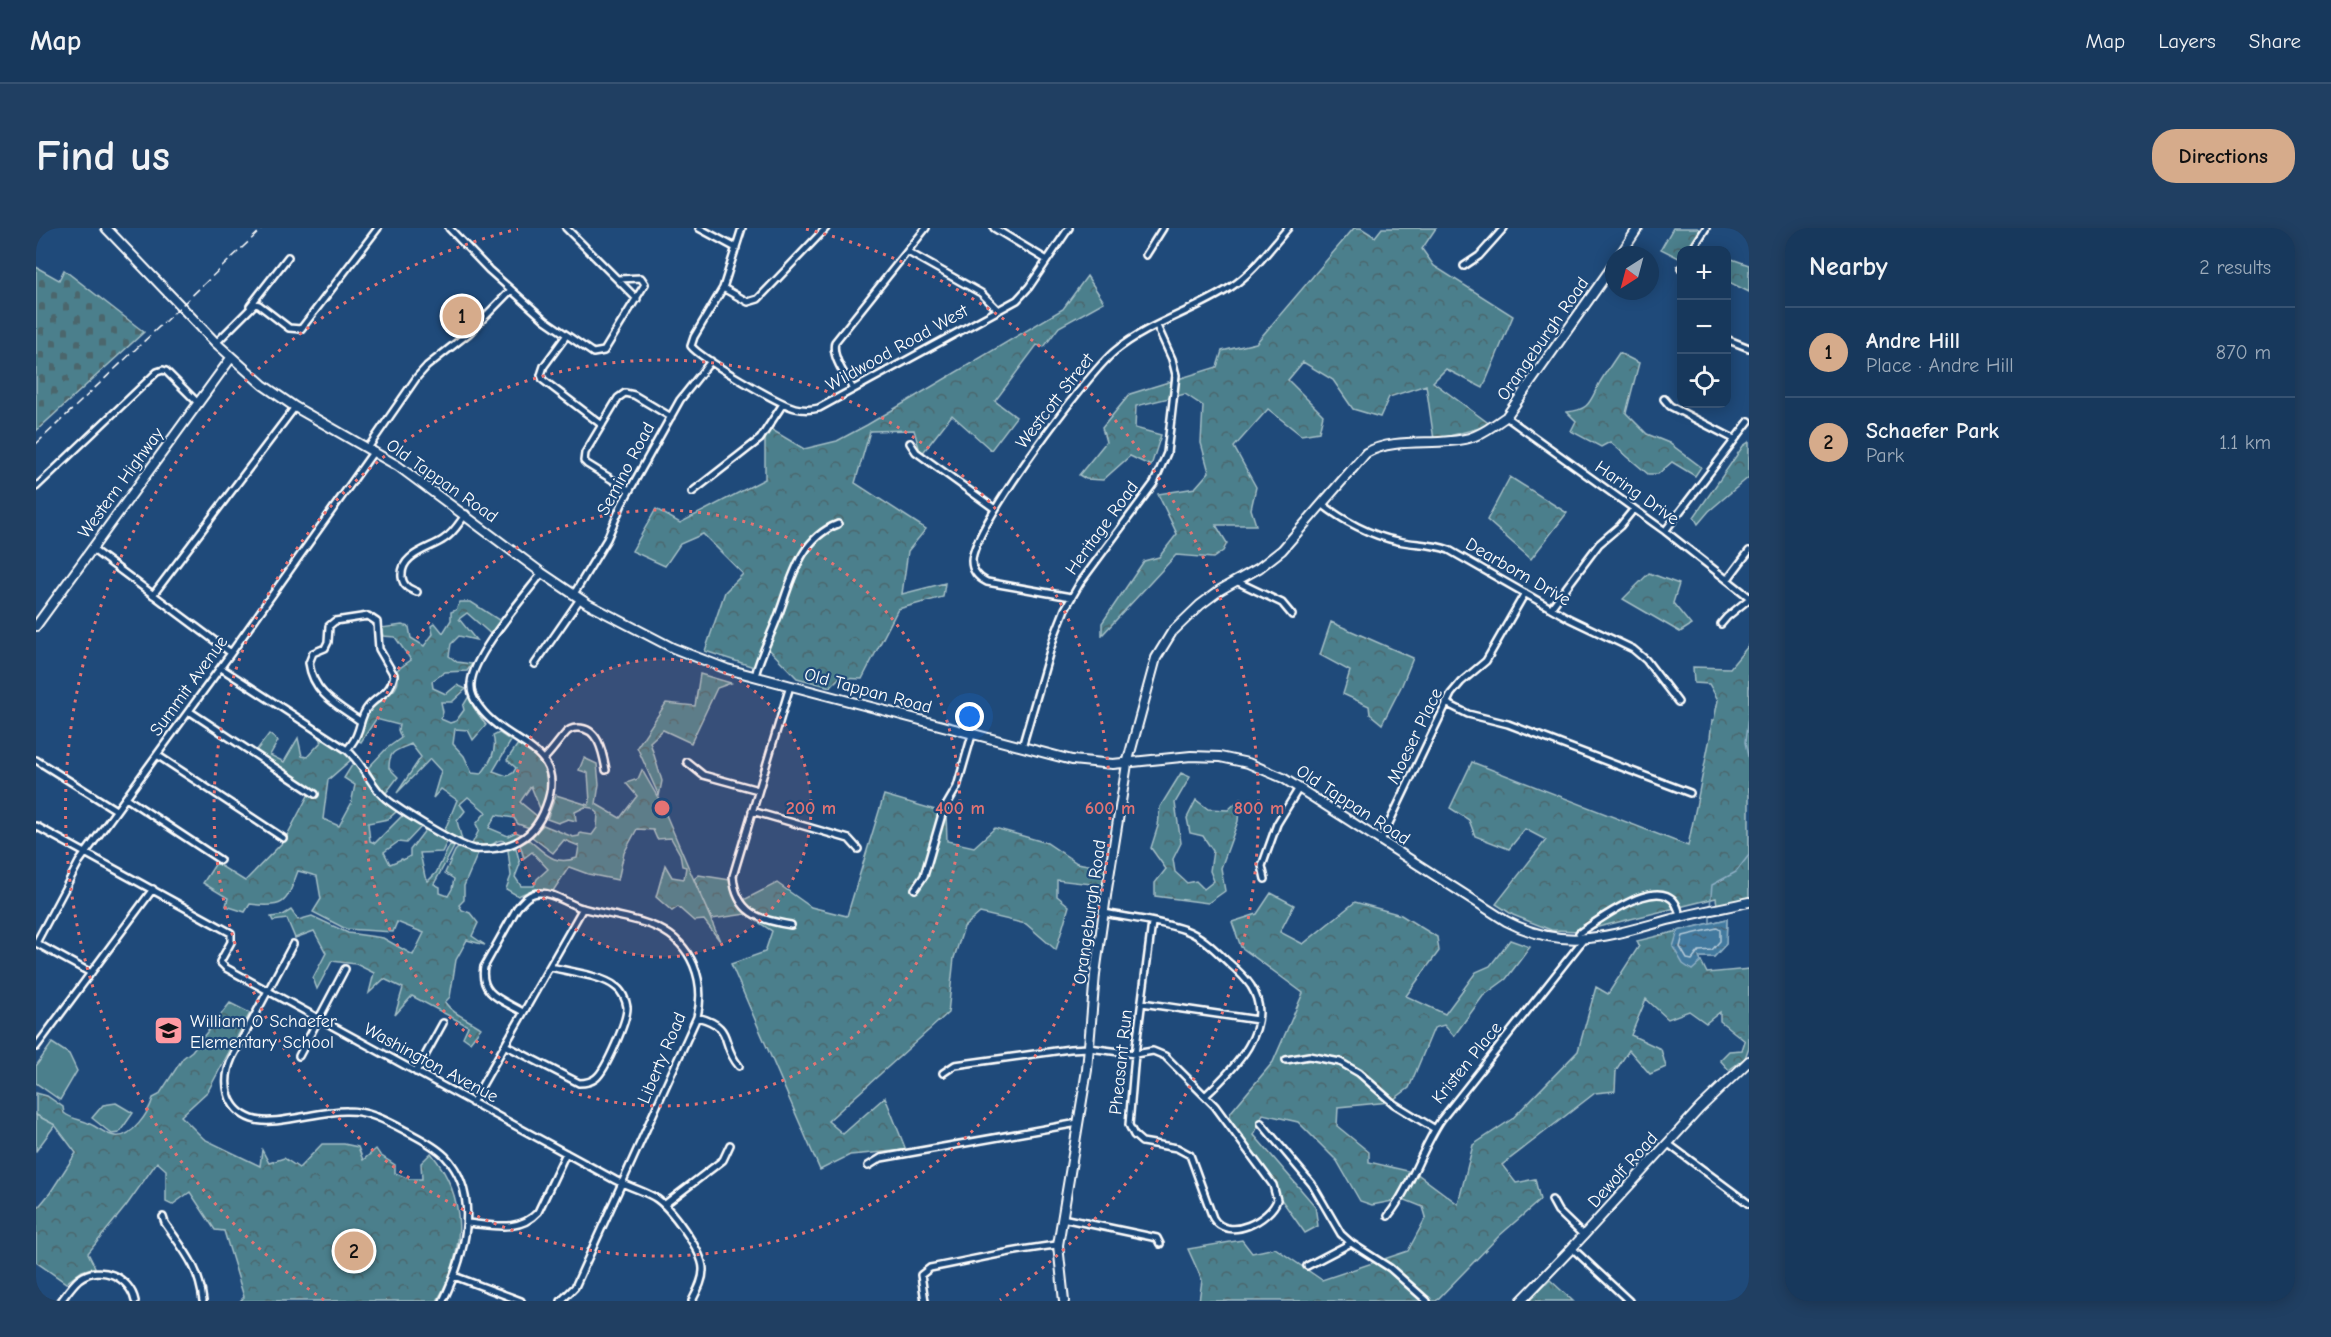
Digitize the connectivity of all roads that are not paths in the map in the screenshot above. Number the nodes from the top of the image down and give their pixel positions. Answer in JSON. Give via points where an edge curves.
{"nodes":[{"id":1,"x":106,"y":228,"type":"edge"},
{"id":2,"x":378,"y":228,"type":"edge"},
{"id":3,"x":448,"y":228,"type":"edge"},
{"id":4,"x":566,"y":228,"type":"edge"},
{"id":5,"x":575,"y":228,"type":"edge"},
{"id":6,"x":699,"y":228,"type":"edge"},
{"id":7,"x":742,"y":228,"type":"edge"},
{"id":8,"x":826,"y":228,"type":"edge"},
{"id":9,"x":926,"y":228,"type":"edge"},
{"id":10,"x":994,"y":228,"type":"edge"},
{"id":11,"x":1069,"y":228,"type":"edge"},
{"id":12,"x":1163,"y":228,"type":"edge"},
{"id":13,"x":1288,"y":228,"type":"edge"},
{"id":14,"x":1504,"y":228,"type":"edge"},
{"id":15,"x":1637,"y":228,"type":"edge"},
{"id":16,"x":1706,"y":228,"type":"edge"},
{"id":17,"x":572,"y":234,"type":"junction"},
{"id":18,"x":1626,"y":246,"type":"edge"},
{"id":19,"x":1695,"y":246,"type":"edge"},
{"id":20,"x":736,"y":248,"type":"junction"},
{"id":21,"x":908,"y":252,"type":"junction"},
{"id":22,"x":1146,"y":255,"type":"dead end"},
{"id":23,"x":288,"y":257,"type":"dead end"},
{"id":24,"x":1047,"y":260,"type":"junction"},
{"id":25,"x":1464,"y":267,"type":"dead end"},
{"id":26,"x":1605,"y":277,"type":"edge"},
{"id":27,"x":618,"y":279,"type":"junction"},
{"id":28,"x":723,"y":288,"type":"junction"},
{"id":29,"x":511,"y":290,"type":"junction"},
{"id":30,"x":637,"y":299,"type":"junction"},
{"id":31,"x":250,"y":306,"type":"junction"},
{"id":32,"x":999,"y":310,"type":"junction"},
{"id":33,"x":1157,"y":326,"type":"junction"},
{"id":34,"x":566,"y":336,"type":"junction"},
{"id":35,"x":1731,"y":341,"type":"edge"},
{"id":36,"x":216,"y":343,"type":"junction"},
{"id":37,"x":1749,"y":348,"type":"edge"},
{"id":38,"x":231,"y":358,"type":"junction"},
{"id":39,"x":711,"y":361,"type":"junction"},
{"id":40,"x":853,"y":389,"type":"junction"},
{"id":41,"x":1664,"y":399,"type":"dead end"},
{"id":42,"x":198,"y":403,"type":"junction"},
{"id":43,"x":783,"y":404,"type":"junction"},
{"id":44,"x":295,"y":407,"type":"junction"},
{"id":45,"x":671,"y":417,"type":"junction"},
{"id":46,"x":1506,"y":417,"type":"junction"},
{"id":47,"x":1749,"y":421,"type":"edge"},
{"id":48,"x":602,"y":425,"type":"junction"},
{"id":49,"x":1734,"y":439,"type":"junction"},
{"id":50,"x":910,"y":443,"type":"dead end"},
{"id":51,"x":371,"y":450,"type":"junction"},
{"id":52,"x":36,"y":487,"type":"edge"},
{"id":53,"x":629,"y":490,"type":"junction"},
{"id":54,"x":692,"y":492,"type":"dead end"},
{"id":55,"x":1322,"y":504,"type":"junction"},
{"id":56,"x":995,"y":509,"type":"junction"},
{"id":57,"x":1633,"y":510,"type":"junction"},
{"id":58,"x":466,"y":514,"type":"junction"},
{"id":59,"x":838,"y":524,"type":"dead end"},
{"id":60,"x":1665,"y":531,"type":"junction"},
{"id":61,"x":92,"y":549,"type":"junction"},
{"id":62,"x":1749,"y":551,"type":"edge"},
{"id":63,"x":542,"y":573,"type":"junction"},
{"id":64,"x":1728,"y":579,"type":"junction"},
{"id":65,"x":1236,"y":581,"type":"junction"},
{"id":66,"x":417,"y":592,"type":"dead end"},
{"id":67,"x":1525,"y":593,"type":"junction"},
{"id":68,"x":153,"y":595,"type":"junction"},
{"id":69,"x":577,"y":597,"type":"junction"},
{"id":70,"x":1071,"y":597,"type":"junction"},
{"id":71,"x":1749,"y":598,"type":"edge"},
{"id":72,"x":1551,"y":608,"type":"junction"},
{"id":73,"x":1292,"y":615,"type":"dead end"},
{"id":74,"x":1721,"y":624,"type":"dead end"},
{"id":75,"x":36,"y":626,"type":"edge"},
{"id":76,"x":231,"y":653,"type":"junction"},
{"id":77,"x":535,"y":664,"type":"dead end"},
{"id":78,"x":220,"y":668,"type":"junction"},
{"id":79,"x":755,"y":676,"type":"junction"},
{"id":80,"x":790,"y":686,"type":"junction"},
{"id":81,"x":1677,"y":702,"type":"dead end"},
{"id":82,"x":1446,"y":703,"type":"junction"},
{"id":83,"x":189,"y":711,"type":"junction"},
{"id":84,"x":360,"y":721,"type":"junction"},
{"id":85,"x":972,"y":735,"type":"junction"},
{"id":86,"x":1022,"y":747,"type":"junction"},
{"id":87,"x":347,"y":750,"type":"junction"},
{"id":88,"x":157,"y":755,"type":"junction"},
{"id":89,"x":544,"y":759,"type":"junction"},
{"id":90,"x":36,"y":760,"type":"edge"},
{"id":91,"x":687,"y":762,"type":"dead end"},
{"id":92,"x":1128,"y":764,"type":"junction"},
{"id":93,"x":606,"y":770,"type":"dead end"},
{"id":94,"x":1299,"y":788,"type":"junction"},
{"id":95,"x":758,"y":790,"type":"junction"},
{"id":96,"x":1690,"y":793,"type":"dead end"},
{"id":97,"x":315,"y":794,"type":"dead end"},
{"id":98,"x":126,"y":798,"type":"junction"},
{"id":99,"x":116,"y":810,"type":"junction"},
{"id":100,"x":752,"y":811,"type":"junction"},
{"id":101,"x":36,"y":826,"type":"edge"},
{"id":102,"x":283,"y":838,"type":"dead end"},
{"id":103,"x":1381,"y":840,"type":"junction"},
{"id":104,"x":858,"y":849,"type":"dead end"},
{"id":105,"x":87,"y":854,"type":"junction"},
{"id":106,"x":220,"y":860,"type":"dead end"},
{"id":107,"x":1265,"y":879,"type":"dead end"},
{"id":108,"x":915,"y":889,"type":"dead end"},
{"id":109,"x":153,"y":890,"type":"junction"},
{"id":110,"x":1749,"y":902,"type":"edge"},
{"id":111,"x":583,"y":908,"type":"junction"},
{"id":112,"x":1104,"y":913,"type":"junction"},
{"id":113,"x":1680,"y":917,"type":"junction"},
{"id":114,"x":1152,"y":923,"type":"junction"},
{"id":115,"x":790,"y":925,"type":"dead end"},
{"id":116,"x":1582,"y":936,"type":"junction"},
{"id":117,"x":36,"y":943,"type":"edge"},
{"id":118,"x":293,"y":944,"type":"dead end"},
{"id":119,"x":550,"y":967,"type":"junction"},
{"id":120,"x":345,"y":969,"type":"dead end"},
{"id":121,"x":91,"y":973,"type":"junction"},
{"id":122,"x":268,"y":991,"type":"junction"},
{"id":123,"x":1142,"y":1003,"type":"junction"},
{"id":124,"x":523,"y":1012,"type":"junction"},
{"id":125,"x":697,"y":1017,"type":"junction"},
{"id":126,"x":318,"y":1019,"type":"junction"},
{"id":127,"x":1258,"y":1020,"type":"junction"},
{"id":128,"x":444,"y":1023,"type":"dead end"},
{"id":129,"x":37,"y":1044,"type":"edge"},
{"id":130,"x":505,"y":1045,"type":"junction"},
{"id":131,"x":1089,"y":1048,"type":"junction"},
{"id":132,"x":1135,"y":1054,"type":"junction"},
{"id":133,"x":299,"y":1056,"type":"dead end"},
{"id":134,"x":1286,"y":1060,"type":"dead end"},
{"id":135,"x":1749,"y":1061,"type":"edge"},
{"id":136,"x":739,"y":1065,"type":"dead end"},
{"id":137,"x":416,"y":1072,"type":"junction"},
{"id":138,"x":943,"y":1073,"type":"dead end"},
{"id":139,"x":1205,"y":1096,"type":"junction"},
{"id":140,"x":472,"y":1102,"type":"junction"},
{"id":141,"x":1078,"y":1123,"type":"junction"},
{"id":142,"x":1261,"y":1123,"type":"dead end"},
{"id":143,"x":1435,"y":1130,"type":"junction"},
{"id":144,"x":1667,"y":1143,"type":"junction"},
{"id":145,"x":730,"y":1144,"type":"dead end"},
{"id":146,"x":566,"y":1153,"type":"junction"},
{"id":147,"x":868,"y":1166,"type":"dead end"},
{"id":148,"x":624,"y":1184,"type":"junction"},
{"id":149,"x":1551,"y":1200,"type":"dead end"},
{"id":150,"x":1749,"y":1204,"type":"edge"},
{"id":151,"x":664,"y":1205,"type":"junction"},
{"id":152,"x":1388,"y":1216,"type":"dead end"},
{"id":153,"x":163,"y":1217,"type":"dead end"},
{"id":154,"x":1062,"y":1218,"type":"junction"},
{"id":155,"x":467,"y":1223,"type":"junction"},
{"id":156,"x":1584,"y":1236,"type":"junction"},
{"id":157,"x":1351,"y":1243,"type":"junction"},
{"id":158,"x":1160,"y":1244,"type":"dead end"},
{"id":159,"x":1058,"y":1245,"type":"junction"},
{"id":160,"x":1572,"y":1248,"type":"junction"},
{"id":161,"x":1307,"y":1266,"type":"dead end"},
{"id":162,"x":454,"y":1276,"type":"junction"},
{"id":163,"x":36,"y":1296,"type":"edge"},
{"id":164,"x":518,"y":1300,"type":"edge"},
{"id":165,"x":43,"y":1301,"type":"edge"},
{"id":166,"x":61,"y":1301,"type":"edge"},
{"id":167,"x":135,"y":1301,"type":"edge"},
{"id":168,"x":202,"y":1301,"type":"edge"},
{"id":169,"x":443,"y":1301,"type":"edge"},
{"id":170,"x":561,"y":1301,"type":"edge"},
{"id":171,"x":692,"y":1301,"type":"edge"},
{"id":172,"x":925,"y":1301,"type":"edge"},
{"id":173,"x":1064,"y":1301,"type":"edge"},
{"id":174,"x":1427,"y":1301,"type":"edge"},
{"id":175,"x":1521,"y":1301,"type":"edge"},
{"id":176,"x":1629,"y":1301,"type":"edge"}],
"edges":[{"from":1,"to":36,"type":"main road","name":"Old Tappan Road"},
{"from":2,"to":31,"type":"street","via":[[301,329],[289,328],[259,304]]},
{"from":3,"to":29,"type":"street"},
{"from":4,"to":17,"type":"street"},
{"from":5,"to":17,"type":"street"},
{"from":6,"to":20,"type":"street"},
{"from":7,"to":20,"type":"street"},
{"from":8,"to":28,"type":"street","via":[[758,299],[748,302]]},
{"from":9,"to":21,"type":"street"},
{"from":10,"to":24,"type":"street"},
{"from":11,"to":24,"type":"street","name":"Wildwood Road West"},
{"from":12,"to":22,"type":"street"},
{"from":13,"to":33,"type":"street","name":"Westcott Street","via":[[1237,283]]},
{"from":14,"to":25,"type":"street"},
{"from":15,"to":18,"type":"main road"},
{"from":16,"to":19,"type":"street"},
{"from":17,"to":27,"type":"street"},
{"from":20,"to":28,"type":"street"},
{"from":21,"to":32,"type":"street","via":[[981,293]]},
{"from":21,"to":40,"type":"street","via":[[835,342],[836,357]]},
{"from":23,"to":31,"type":"street"},
{"from":24,"to":32,"type":"street","name":"Wildwood Road West","via":[[1023,295]]},
{"from":26,"to":46,"type":"main road","name":"Orangeburgh Road"},
{"from":27,"to":30,"type":"street"},
{"from":27,"to":30,"type":"street","via":[[641,278],[645,284]]},
{"from":28,"to":39,"type":"street","name":"Wildwood Road West","via":[[691,341],[693,349]]},
{"from":29,"to":34,"type":"street"},
{"from":29,"to":51,"type":"street","name":"Summit Avenue","via":[[469,333],[427,366]]},
{"from":30,"to":34,"type":"street","via":[[600,353],[593,353]]},
{"from":31,"to":36,"type":"street"},
{"from":32,"to":40,"type":"street","name":"Wildwood Road West"},
{"from":33,"to":56,"type":"street","name":"Westcott Street","via":[[1128,341],[1103,362]]},
{"from":33,"to":70,"type":"street","name":"Heritage Road","via":[[1176,375],[1167,453],[1154,483]]},
{"from":34,"to":48,"type":"street","via":[[542,370],[543,380]]},
{"from":35,"to":37,"type":"street"},
{"from":36,"to":38,"type":"main road","name":"Old Tappan Road"},
{"from":38,"to":42,"type":"main road","name":"Western Highway"},
{"from":38,"to":44,"type":"main road","name":"Old Tappan Road"},
{"from":39,"to":43,"type":"street","name":"Wildwood Road West"},
{"from":39,"to":45,"type":"street","name":"Semino Road","via":[[688,388]]},
{"from":40,"to":43,"type":"street","name":"Wildwood Road West","via":[[812,410]]},
{"from":41,"to":49,"type":"street","via":[[1670,406]]},
{"from":42,"to":52,"type":"street","via":[[166,371],[156,372]]},
{"from":42,"to":61,"type":"main road","name":"Western Highway"},
{"from":43,"to":54,"type":"street","via":[[760,439]]},
{"from":44,"to":51,"type":"main road","name":"Old Tappan Road"},
{"from":44,"to":68,"type":"street"},
{"from":45,"to":48,"type":"street","via":[[625,393]]},
{"from":45,"to":53,"type":"street","name":"Semino Road"},
{"from":46,"to":55,"type":"main road","name":"Orangeburgh Road","via":[[1470,438],[1371,450]]},
{"from":46,"to":57,"type":"street","name":"Haring Drive"},
{"from":47,"to":49,"type":"street"},
{"from":48,"to":53,"type":"street","via":[[584,461]]},
{"from":49,"to":60,"type":"street"},
{"from":50,"to":56,"type":"street","via":[[916,453]]},
{"from":51,"to":58,"type":"main road","name":"Old Tappan Road"},
{"from":51,"to":76,"type":"street","name":"Summit Avenue"},
{"from":53,"to":69,"type":"street","name":"Semino Road"},
{"from":55,"to":65,"type":"main road","name":"Orangeburgh Road","via":[[1282,550]]},
{"from":55,"to":67,"type":"street","name":"Dearborn Drive","via":[[1338,516],[1387,538],[1449,550]]},
{"from":56,"to":70,"type":"street","name":"Westcott Street","via":[[973,557],[978,576],[987,582]]},
{"from":57,"to":60,"type":"street","name":"Haring Drive"},
{"from":57,"to":72,"type":"street","via":[[1599,544]]},
{"from":58,"to":63,"type":"main road","name":"Old Tappan Road"},
{"from":58,"to":66,"type":"street","via":[[444,540],[405,563],[402,582]]},
{"from":59,"to":79,"type":"street","via":[[826,528],[802,553]]},
{"from":60,"to":64,"type":"street","name":"Haring Drive"},
{"from":61,"to":68,"type":"street"},
{"from":61,"to":75,"type":"main road","name":"Western Highway"},
{"from":62,"to":64,"type":"street"},
{"from":63,"to":69,"type":"main road","name":"Old Tappan Road"},
{"from":63,"to":89,"type":"street","via":[[482,656],[473,671],[471,685],[473,698],[493,723]]},
{"from":64,"to":71,"type":"street","name":"Haring Drive"},
{"from":65,"to":73,"type":"street","via":[[1281,603]]},
{"from":65,"to":92,"type":"main road","name":"Orangeburgh Road","via":[[1200,605],[1161,648]]},
{"from":67,"to":72,"type":"street","name":"Dearborn Drive"},
{"from":67,"to":82,"type":"street","name":"Moeser Place","via":[[1486,661],[1455,688]]},
{"from":68,"to":76,"type":"street"},
{"from":69,"to":77,"type":"street","name":"Semino Road"},
{"from":69,"to":79,"type":"main road","name":"Old Tappan Road","via":[[691,656]]},
{"from":70,"to":86,"type":"street","name":"Heritage Road","via":[[1054,637]]},
{"from":71,"to":74,"type":"street"},
{"from":72,"to":81,"type":"street","name":"Dearborn Drive","via":[[1641,654]]},
{"from":76,"to":78,"type":"street","name":"Summit Avenue"},
{"from":78,"to":83,"type":"street","name":"Summit Avenue"},
{"from":78,"to":87,"type":"street"},
{"from":79,"to":80,"type":"main road","name":"Old Tappan Road"},
{"from":80,"to":85,"type":"main road","name":"Old Tappan Road"},
{"from":80,"to":95,"type":"street"},
{"from":82,"to":96,"type":"street"},
{"from":82,"to":103,"type":"street","name":"Moeser Place"},
{"from":83,"to":88,"type":"street","name":"Summit Avenue"},
{"from":83,"to":97,"type":"street"},
{"from":84,"to":84,"type":"street","via":[[368,707],[387,693],[394,675],[379,649],[377,622],[368,616],[335,621],[329,626],[325,648],[313,654],[309,663],[321,692]]},
{"from":84,"to":87,"type":"street"},
{"from":85,"to":86,"type":"main road","name":"Old Tappan Road"},
{"from":85,"to":108,"type":"street","via":[[957,787],[942,811],[924,876]]},
{"from":86,"to":92,"type":"main road","name":"Old Tappan Road","via":[[1080,762]]},
{"from":87,"to":89,"type":"street","via":[[382,795],[456,842],[480,849],[514,843],[535,829],[552,788]]},
{"from":88,"to":98,"type":"street","name":"Summit Avenue"},
{"from":88,"to":102,"type":"street"},
{"from":89,"to":93,"type":"street","via":[[565,734],[581,728],[597,740]]},
{"from":90,"to":99,"type":"street"},
{"from":91,"to":95,"type":"street","via":[[703,775]]},
{"from":92,"to":94,"type":"main road","name":"Old Tappan Road","via":[[1191,756],[1220,757],[1262,767]]},
{"from":92,"to":112,"type":"main road","name":"Orangeburgh Road"},
{"from":94,"to":103,"type":"main road","name":"Old Tappan Road"},
{"from":94,"to":107,"type":"street","via":[[1277,824],[1262,866]]},
{"from":95,"to":100,"type":"street"},
{"from":98,"to":99,"type":"street","name":"Summit Avenue"},
{"from":98,"to":106,"type":"street"},
{"from":99,"to":105,"type":"street","name":"Summit Avenue"},
{"from":100,"to":104,"type":"street","via":[[849,839]]},
{"from":100,"to":115,"type":"street","via":[[733,872],[734,884],[744,906],[766,921]]},
{"from":101,"to":105,"type":"street","name":"Washington Avenue"},
{"from":103,"to":116,"type":"main road","name":"Old Tappan Road","via":[[1518,928],[1555,938]]},
{"from":105,"to":109,"type":"street","name":"Washington Avenue"},
{"from":105,"to":117,"type":"street","name":"Summit Avenue"},
{"from":109,"to":121,"type":"street"},
{"from":109,"to":122,"type":"street","name":"Washington Avenue","via":[[231,933],[222,966]]},
{"from":110,"to":113,"type":"main road","name":"Old Tappan Road"},
{"from":111,"to":119,"type":"street"},
{"from":111,"to":124,"type":"street","name":"Liberty Road","via":[[540,892],[517,908],[482,976],[484,986],[493,994]]},
{"from":111,"to":125,"type":"street","name":"Liberty Road","via":[[649,925],[671,936],[691,959],[698,975],[701,991]]},
{"from":112,"to":114,"type":"street"},
{"from":112,"to":131,"type":"main road","name":"Orangeburgh Road"},
{"from":113,"to":116,"type":"main road","name":"Old Tappan Road","via":[[1599,938]]},
{"from":113,"to":116,"type":"street","name":"Kristen Place","via":[[1677,903],[1670,898],[1646,895],[1623,904]]},
{"from":114,"to":123,"type":"street","name":"Pheasant Run"},
{"from":114,"to":127,"type":"street","via":[[1188,931],[1220,954],[1251,986],[1257,1000]]},
{"from":116,"to":143,"type":"street","name":"Kristen Place"},
{"from":117,"to":121,"type":"street"},
{"from":118,"to":122,"type":"street"},
{"from":119,"to":124,"type":"street"},
{"from":119,"to":130,"type":"street","via":[[605,981],[624,996],[627,1018],[601,1073],[587,1083],[579,1083]]},
{"from":120,"to":126,"type":"street"},
{"from":121,"to":129,"type":"street"},
{"from":122,"to":126,"type":"street","name":"Washington Avenue"},
{"from":122,"to":155,"type":"street","via":[[226,1073],[229,1100],[252,1119],[267,1121],[339,1111],[382,1119],[444,1155],[463,1188]]},
{"from":123,"to":127,"type":"street"},
{"from":123,"to":132,"type":"street","name":"Pheasant Run"},
{"from":124,"to":130,"type":"street"},
{"from":125,"to":136,"type":"street","via":[[719,1025]]},
{"from":125,"to":148,"type":"street","name":"Liberty Road"},
{"from":126,"to":133,"type":"street"},
{"from":126,"to":137,"type":"street","name":"Washington Avenue"},
{"from":127,"to":139,"type":"street","via":[[1254,1036],[1238,1062]]},
{"from":128,"to":137,"type":"street"},
{"from":130,"to":140,"type":"street"},
{"from":131,"to":132,"type":"street"},
{"from":131,"to":138,"type":"street","via":[[955,1065]]},
{"from":131,"to":141,"type":"main road","name":"Orangeburgh Road"},
{"from":132,"to":139,"type":"street","via":[[1153,1051],[1165,1056]]},
{"from":132,"to":139,"type":"street","name":"Pheasant Run","via":[[1129,1120],[1134,1135],[1147,1144],[1177,1148],[1190,1155],[1213,1218],[1220,1226],[1235,1230],[1272,1210],[1277,1200],[1276,1189]]},
{"from":134,"to":143,"type":"street","via":[[1309,1056],[1340,1062]]},
{"from":135,"to":144,"type":"main road","name":"Dewolf Road"},
{"from":137,"to":140,"type":"street","name":"Washington Avenue"},
{"from":140,"to":146,"type":"street","name":"Washington Avenue"},
{"from":141,"to":147,"type":"street","via":[[881,1158]]},
{"from":141,"to":154,"type":"main road","name":"Orangeburgh Road"},
{"from":142,"to":157,"type":"street","via":[[1312,1184],[1341,1234]]},
{"from":143,"to":152,"type":"street","name":"Kristen Place"},
{"from":144,"to":150,"type":"street"},
{"from":144,"to":156,"type":"main road","name":"Dewolf Road"},
{"from":145,"to":151,"type":"street","via":[[723,1160]]},
{"from":146,"to":148,"type":"street","name":"Washington Avenue"},
{"from":146,"to":155,"type":"street","via":[[531,1220],[510,1226]]},
{"from":148,"to":151,"type":"street","name":"Washington Avenue"},
{"from":148,"to":170,"type":"street","name":"Liberty Road","via":[[575,1287]]},
{"from":149,"to":156,"type":"street"},
{"from":151,"to":171,"type":"street","via":[[701,1257],[702,1280]]},
{"from":153,"to":168,"type":"street","via":[[195,1267]]},
{"from":154,"to":158,"type":"street","via":[[1157,1238]]},
{"from":154,"to":159,"type":"main road","name":"Orangeburgh Road"},
{"from":155,"to":162,"type":"street"},
{"from":156,"to":160,"type":"main road","name":"Dewolf Road"},
{"from":157,"to":161,"type":"street"},
{"from":157,"to":174,"type":"street","via":[[1376,1257]]},
{"from":159,"to":172,"type":"street","via":[[930,1268],[921,1275]]},
{"from":159,"to":173,"type":"main road","name":"Orangeburgh Road"},
{"from":160,"to":175,"type":"main road","name":"Dewolf Road"},
{"from":160,"to":176,"type":"street"},
{"from":162,"to":164,"type":"street"},
{"from":162,"to":169,"type":"street"},
{"from":163,"to":165,"type":"street"},
{"from":166,"to":167,"type":"street","via":[[81,1278],[107,1272],[129,1286]]}]}
